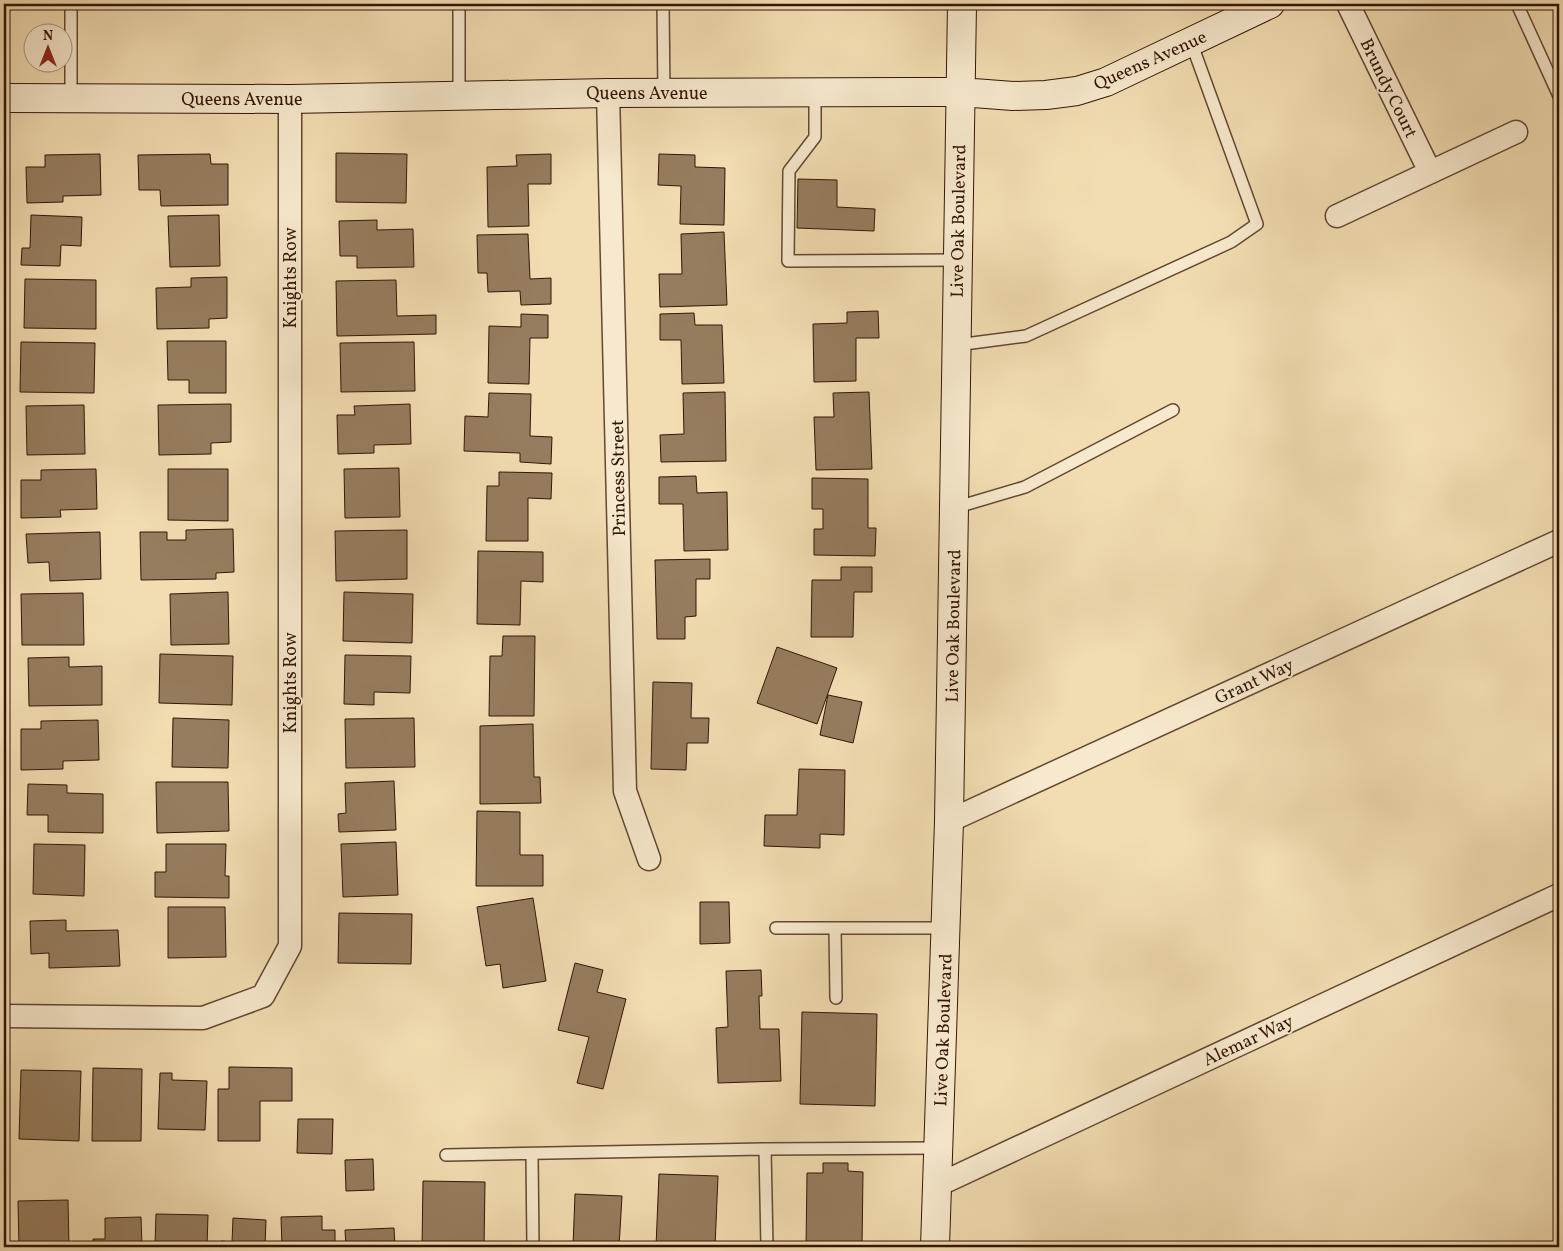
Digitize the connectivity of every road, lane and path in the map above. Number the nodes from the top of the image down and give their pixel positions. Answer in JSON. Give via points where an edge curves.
{"nodes":[{"id":1,"x":71,"y":4,"type":"edge"},
{"id":2,"x":459,"y":4,"type":"edge"},
{"id":3,"x":663,"y":4,"type":"edge"},
{"id":4,"x":962,"y":4,"type":"edge"},
{"id":5,"x":1270,"y":4,"type":"edge"},
{"id":6,"x":1348,"y":4,"type":"edge"},
{"id":7,"x":1517,"y":4,"type":"edge"},
{"id":8,"x":1191,"y":42,"type":"junction"},
{"id":9,"x":815,"y":92,"type":"junction"},
{"id":10,"x":960,"y":92,"type":"junction"},
{"id":11,"x":608,"y":93,"type":"junction"},
{"id":12,"x":664,"y":93,"type":"junction"},
{"id":13,"x":459,"y":96,"type":"junction"},
{"id":14,"x":1559,"y":96,"type":"edge"},
{"id":15,"x":4,"y":98,"type":"edge"},
{"id":16,"x":71,"y":98,"type":"junction"},
{"id":17,"x":290,"y":99,"type":"junction"},
{"id":18,"x":1516,"y":132,"type":"dead end"},
{"id":19,"x":1430,"y":172,"type":"junction"},
{"id":20,"x":1337,"y":216,"type":"dead end"},
{"id":21,"x":957,"y":260,"type":"junction"},
{"id":22,"x":957,"y":345,"type":"junction"},
{"id":23,"x":1174,"y":410,"type":"dead end"},
{"id":24,"x":954,"y":508,"type":"junction"},
{"id":25,"x":1559,"y":540,"type":"edge"},
{"id":26,"x":949,"y":821,"type":"junction"},
{"id":27,"x":649,"y":858,"type":"dead end"},
{"id":28,"x":1559,"y":895,"type":"edge"},
{"id":29,"x":776,"y":928,"type":"dead end"},
{"id":30,"x":835,"y":928,"type":"junction"},
{"id":31,"x":946,"y":928,"type":"junction"},
{"id":32,"x":836,"y":998,"type":"dead end"},
{"id":33,"x":4,"y":1016,"type":"edge"},
{"id":34,"x":939,"y":1148,"type":"junction"},
{"id":35,"x":765,"y":1149,"type":"junction"},
{"id":36,"x":532,"y":1154,"type":"junction"},
{"id":37,"x":446,"y":1156,"type":"dead end"},
{"id":38,"x":938,"y":1185,"type":"junction"},
{"id":39,"x":533,"y":1247,"type":"edge"},
{"id":40,"x":768,"y":1247,"type":"edge"},
{"id":41,"x":935,"y":1247,"type":"edge"}],
"edges":[{"from":1,"to":16,"type":"lane"},
{"from":2,"to":13,"type":"lane"},
{"from":3,"to":12,"type":"lane"},
{"from":4,"to":10,"type":"main road","name":"Live Oak Boulevard"},
{"from":5,"to":8,"type":"main road","name":"Queens Avenue"},
{"from":6,"to":19,"type":"street","name":"Brundy Court"},
{"from":7,"to":14,"type":"lane"},
{"from":8,"to":10,"type":"main road","name":"Queens Avenue","via":[[1106,82],[1077,91],[1013,96]]},
{"from":8,"to":22,"type":"lane","via":[[1257,224],[1231,242],[1026,336]]},
{"from":9,"to":10,"type":"main road","name":"Queens Avenue"},
{"from":9,"to":12,"type":"main road","name":"Queens Avenue"},
{"from":9,"to":21,"type":"lane","via":[[815,137],[789,171],[788,262]]},
{"from":10,"to":21,"type":"main road","name":"Live Oak Boulevard"},
{"from":11,"to":12,"type":"main road","name":"Queens Avenue"},
{"from":11,"to":13,"type":"main road","name":"Queens Avenue"},
{"from":11,"to":27,"type":"street","name":"Princess Street","via":[[625,791]]},
{"from":13,"to":17,"type":"main road","name":"Queens Avenue"},
{"from":15,"to":16,"type":"main road","name":"Queens Avenue"},
{"from":16,"to":17,"type":"main road","name":"Queens Avenue"},
{"from":17,"to":33,"type":"street","name":"Knights Row","via":[[290,946],[263,996],[203,1018]]},
{"from":18,"to":19,"type":"street"},
{"from":19,"to":20,"type":"street"},
{"from":21,"to":22,"type":"main road","name":"Live Oak Boulevard"},
{"from":22,"to":24,"type":"main road","name":"Live Oak Boulevard"},
{"from":23,"to":24,"type":"lane","via":[[1025,487]]},
{"from":24,"to":26,"type":"main road","name":"Live Oak Boulevard"},
{"from":25,"to":26,"type":"street","name":"Grant Way"},
{"from":26,"to":31,"type":"main road","name":"Live Oak Boulevard"},
{"from":28,"to":38,"type":"street","name":"Alemar Way"},
{"from":29,"to":30,"type":"lane"},
{"from":30,"to":31,"type":"lane"},
{"from":30,"to":32,"type":"lane"},
{"from":31,"to":34,"type":"main road","name":"Live Oak Boulevard"},
{"from":34,"to":35,"type":"lane"},
{"from":34,"to":38,"type":"main road","name":"Live Oak Boulevard"},
{"from":35,"to":36,"type":"lane"},
{"from":35,"to":40,"type":"lane"},
{"from":36,"to":37,"type":"lane"},
{"from":36,"to":39,"type":"lane"},
{"from":38,"to":41,"type":"main road","name":"Live Oak Boulevard"}]}
